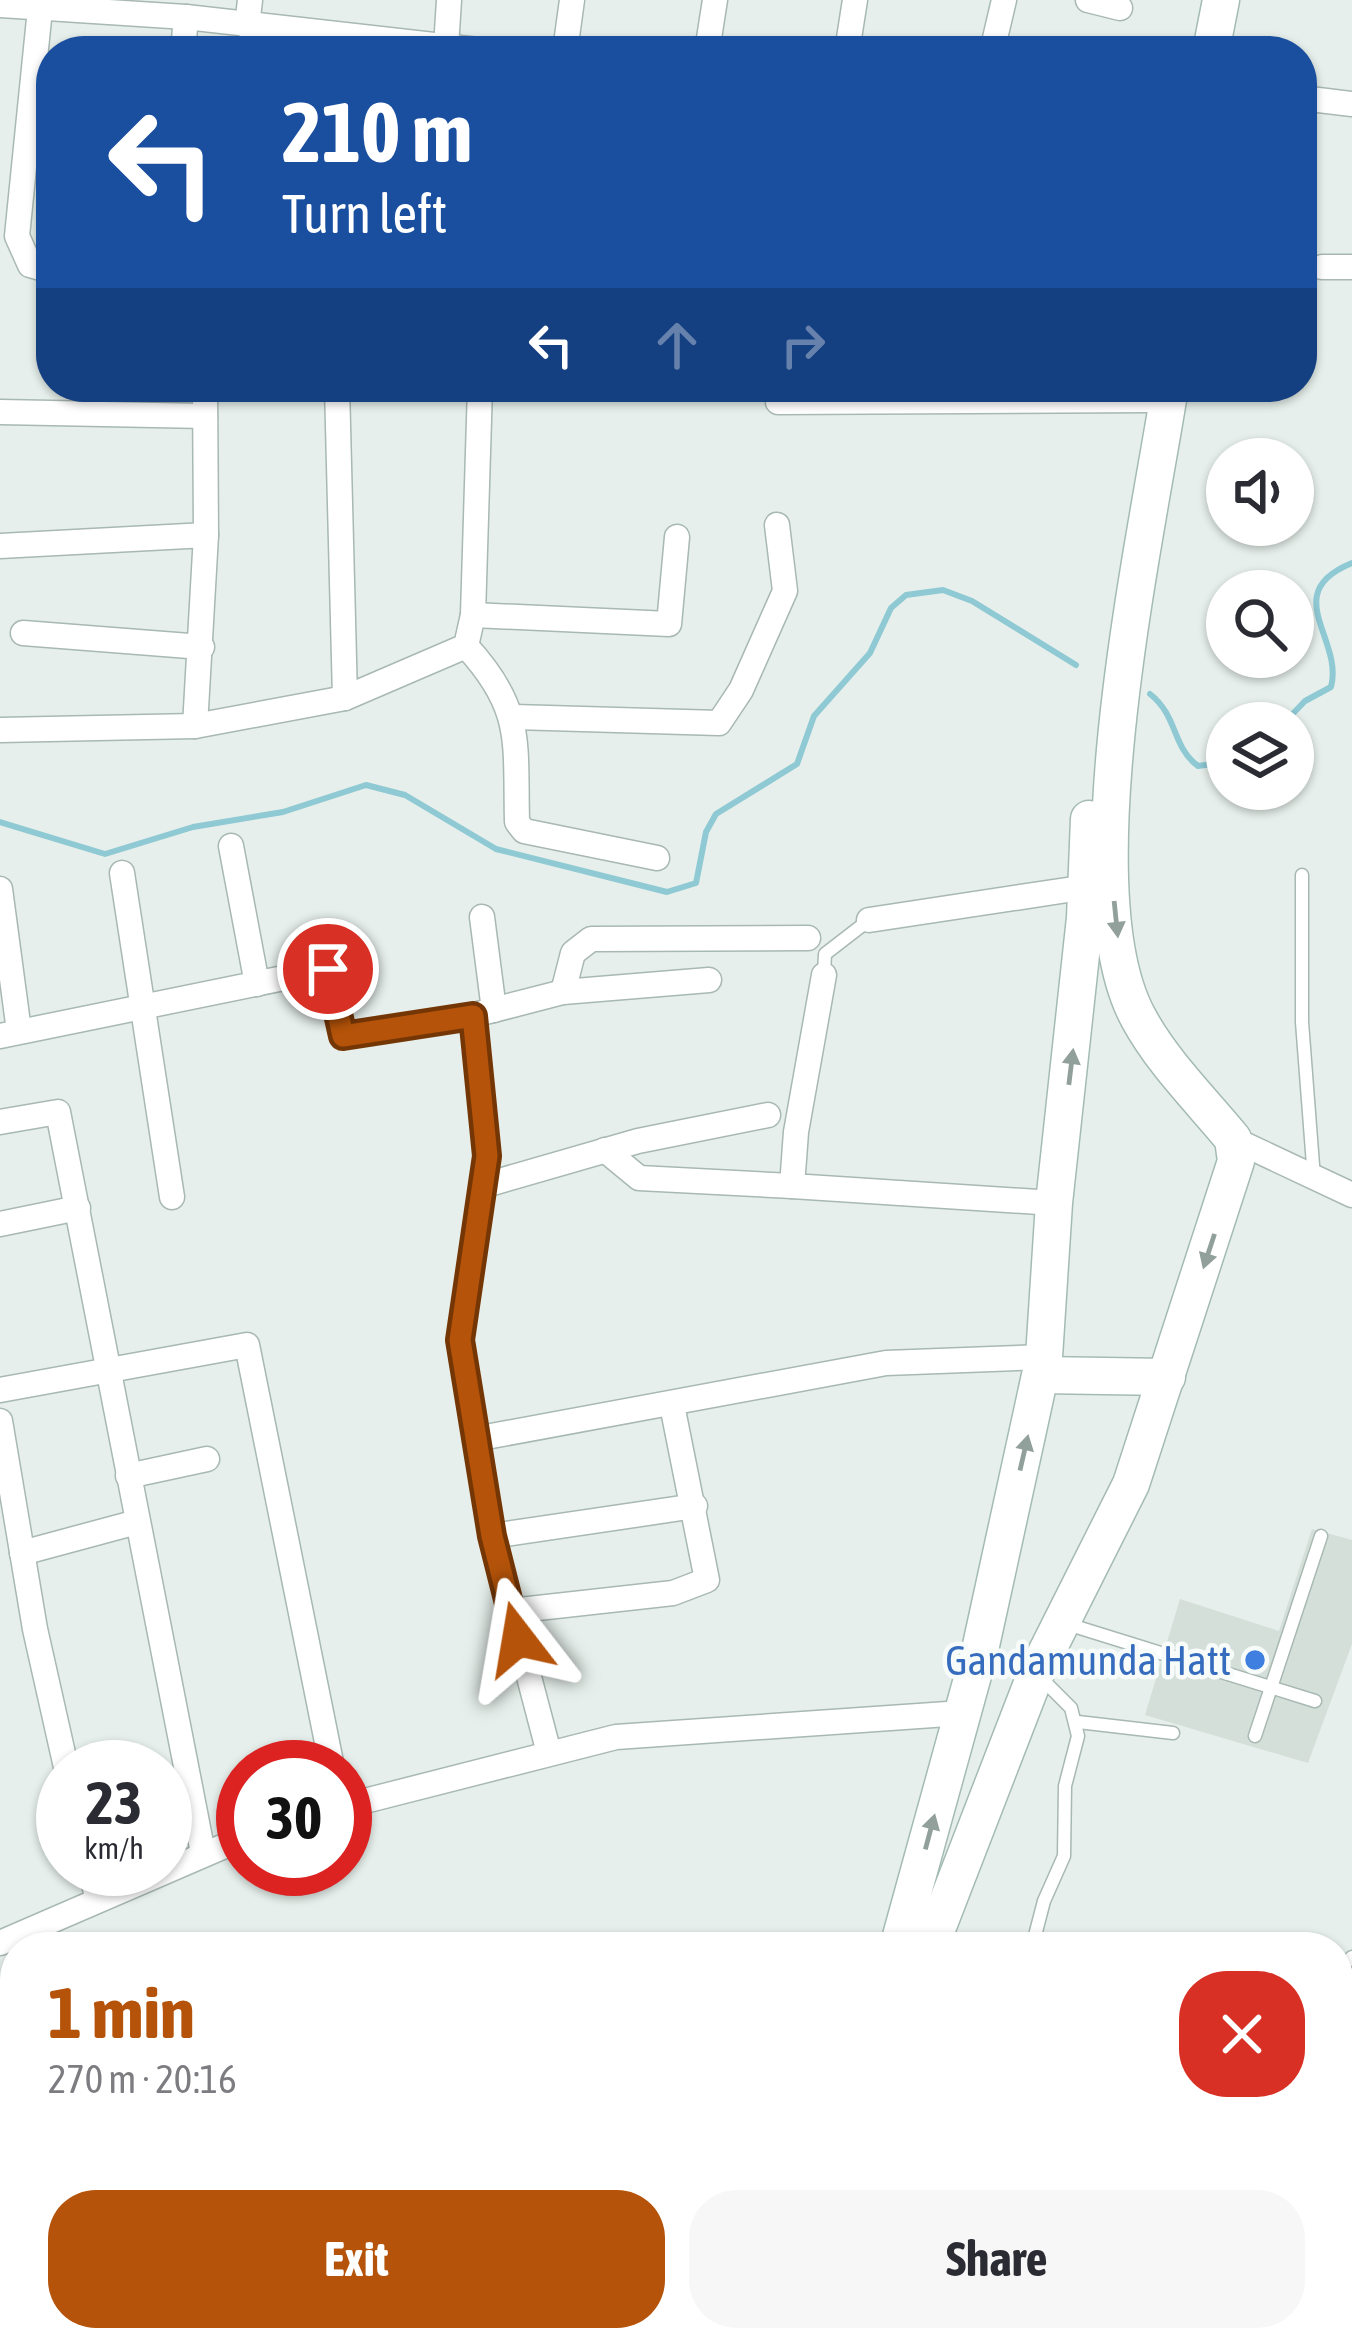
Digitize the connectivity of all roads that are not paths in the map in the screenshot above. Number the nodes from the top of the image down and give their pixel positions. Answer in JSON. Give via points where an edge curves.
{"nodes":[{"id":1,"x":448,"y":0,"type":"edge"},
{"id":2,"x":572,"y":0,"type":"edge"},
{"id":3,"x":716,"y":0,"type":"edge"},
{"id":4,"x":854,"y":0,"type":"edge"},
{"id":5,"x":1004,"y":0,"type":"edge"},
{"id":6,"x":1088,"y":0,"type":"edge"},
{"id":7,"x":1221,"y":0,"type":"edge"},
{"id":8,"x":1242,"y":0,"type":"edge"},
{"id":9,"x":0,"y":5,"type":"edge"},
{"id":10,"x":33,"y":6,"type":"edge"},
{"id":11,"x":1120,"y":8,"type":"dead end"},
{"id":12,"x":249,"y":13,"type":"edge"},
{"id":13,"x":186,"y":17,"type":"junction"},
{"id":14,"x":184,"y":36,"type":"edge"},
{"id":15,"x":317,"y":36,"type":"edge"},
{"id":16,"x":446,"y":36,"type":"edge"},
{"id":17,"x":567,"y":36,"type":"edge"},
{"id":18,"x":710,"y":36,"type":"edge"},
{"id":19,"x":849,"y":36,"type":"edge"},
{"id":20,"x":996,"y":36,"type":"edge"},
{"id":21,"x":1214,"y":36,"type":"edge"},
{"id":22,"x":1235,"y":36,"type":"edge"},
{"id":23,"x":1317,"y":100,"type":"edge"},
{"id":24,"x":1352,"y":104,"type":"edge"},
{"id":25,"x":1352,"y":266,"type":"edge"},
{"id":26,"x":1322,"y":267,"type":"dead end"},
{"id":27,"x":36,"y":268,"type":"edge"},
{"id":28,"x":205,"y":402,"type":"edge"},
{"id":29,"x":338,"y":402,"type":"edge"},
{"id":30,"x":480,"y":402,"type":"edge"},
{"id":31,"x":1155,"y":402,"type":"edge"},
{"id":32,"x":1156,"y":402,"type":"edge"},
{"id":33,"x":0,"y":412,"type":"edge"},
{"id":34,"x":205,"y":416,"type":"junction"},
{"id":35,"x":777,"y":525,"type":"dead end"},
{"id":36,"x":206,"y":535,"type":"junction"},
{"id":37,"x":677,"y":537,"type":"dead end"},
{"id":38,"x":0,"y":546,"type":"edge"},
{"id":39,"x":473,"y":615,"type":"junction"},
{"id":40,"x":23,"y":633,"type":"dead end"},
{"id":41,"x":466,"y":646,"type":"junction"},
{"id":42,"x":202,"y":647,"type":"junction"},
{"id":43,"x":346,"y":698,"type":"junction"},
{"id":44,"x":514,"y":717,"type":"junction"},
{"id":45,"x":195,"y":726,"type":"junction"},
{"id":46,"x":0,"y":730,"type":"edge"},
{"id":47,"x":231,"y":846,"type":"dead end"},
{"id":48,"x":657,"y":858,"type":"dead end"},
{"id":49,"x":122,"y":874,"type":"dead end"},
{"id":50,"x":1302,"y":875,"type":"dead end"},
{"id":51,"x":1087,"y":887,"type":"junction"},
{"id":52,"x":0,"y":889,"type":"edge"},
{"id":53,"x":482,"y":917,"type":"dead end"},
{"id":54,"x":869,"y":920,"type":"joint"},
{"id":55,"x":808,"y":938,"type":"dead end"},
{"id":56,"x":824,"y":976,"type":"joint"},
{"id":57,"x":710,"y":980,"type":"dead end"},
{"id":58,"x":257,"y":984,"type":"junction"},
{"id":59,"x":563,"y":992,"type":"junction"},
{"id":60,"x":143,"y":1008,"type":"junction"},
{"id":61,"x":483,"y":1013,"type":"junction"},
{"id":62,"x":10,"y":1034,"type":"edge"},
{"id":63,"x":768,"y":1115,"type":"dead end"},
{"id":64,"x":0,"y":1123,"type":"edge"},
{"id":65,"x":1233,"y":1139,"type":"junction"},
{"id":66,"x":605,"y":1150,"type":"junction"},
{"id":67,"x":1315,"y":1179,"type":"junction"},
{"id":68,"x":482,"y":1186,"type":"junction"},
{"id":69,"x":792,"y":1186,"type":"junction"},
{"id":70,"x":1352,"y":1195,"type":"edge"},
{"id":71,"x":172,"y":1197,"type":"dead end"},
{"id":72,"x":1054,"y":1203,"type":"junction"},
{"id":73,"x":78,"y":1208,"type":"junction"},
{"id":74,"x":0,"y":1224,"type":"edge"},
{"id":75,"x":1043,"y":1366,"type":"junction"},
{"id":76,"x":110,"y":1372,"type":"junction"},
{"id":77,"x":1167,"y":1376,"type":"junction"},
{"id":78,"x":0,"y":1390,"type":"edge"},
{"id":79,"x":672,"y":1405,"type":"junction"},
{"id":80,"x":0,"y":1421,"type":"edge"},
{"id":81,"x":475,"y":1439,"type":"junction"},
{"id":82,"x":207,"y":1459,"type":"dead end"},
{"id":83,"x":128,"y":1476,"type":"junction"},
{"id":84,"x":695,"y":1506,"type":"junction"},
{"id":85,"x":137,"y":1522,"type":"junction"},
{"id":86,"x":492,"y":1536,"type":"junction"},
{"id":87,"x":1321,"y":1536,"type":"dead end"},
{"id":88,"x":22,"y":1553,"type":"junction"},
{"id":89,"x":511,"y":1611,"type":"junction"},
{"id":90,"x":1063,"y":1622,"type":"junction"},
{"id":91,"x":1036,"y":1673,"type":"junction"},
{"id":92,"x":1270,"y":1688,"type":"junction"},
{"id":93,"x":1316,"y":1701,"type":"dead end"},
{"id":94,"x":962,"y":1713,"type":"junction"},
{"id":95,"x":1078,"y":1722,"type":"junction"},
{"id":96,"x":1174,"y":1733,"type":"dead end"},
{"id":97,"x":1255,"y":1736,"type":"dead end"},
{"id":98,"x":60,"y":1740,"type":"edge"},
{"id":99,"x":327,"y":1740,"type":"edge"},
{"id":100,"x":549,"y":1754,"type":"junction"},
{"id":101,"x":372,"y":1799,"type":"edge"},
{"id":102,"x":216,"y":1848,"type":"edge"},
{"id":103,"x":203,"y":1853,"type":"junction"},
{"id":104,"x":97,"y":1896,"type":"edge"},
{"id":105,"x":98,"y":1900,"type":"junction"},
{"id":106,"x":25,"y":1932,"type":"edge"},
{"id":107,"x":907,"y":1932,"type":"edge"},
{"id":108,"x":910,"y":1932,"type":"edge"},
{"id":109,"x":1036,"y":1932,"type":"edge"}],
"edges":[{"from":1,"to":16,"type":"street"},
{"from":2,"to":17,"type":"street"},
{"from":3,"to":18,"type":"street"},
{"from":4,"to":19,"type":"street"},
{"from":5,"to":20,"type":"street"},
{"from":6,"to":11,"type":"street"},
{"from":7,"to":21,"type":"main road"},
{"from":8,"to":22,"type":"main road"},
{"from":9,"to":10,"type":"street"},
{"from":10,"to":13,"type":"street"},
{"from":10,"to":27,"type":"street","via":[[17,236]]},
{"from":12,"to":13,"type":"street"},
{"from":12,"to":15,"type":"street"},
{"from":13,"to":14,"type":"street"},
{"from":23,"to":24,"type":"street"},
{"from":25,"to":26,"type":"street"},
{"from":28,"to":34,"type":"street"},
{"from":29,"to":43,"type":"street"},
{"from":30,"to":39,"type":"street"},
{"from":31,"to":51,"type":"main road","via":[[1090,780]]},
{"from":32,"to":65,"type":"main road","one_way":true,"via":[[1111,780],[1113,888],[1138,1017]]},
{"from":33,"to":34,"type":"street"},
{"from":34,"to":36,"type":"street"},
{"from":35,"to":44,"type":"street","via":[[785,591],[719,723]]},
{"from":36,"to":38,"type":"street"},
{"from":36,"to":42,"type":"street"},
{"from":37,"to":39,"type":"street","via":[[669,623]]},
{"from":39,"to":41,"type":"street"},
{"from":40,"to":42,"type":"street"},
{"from":41,"to":43,"type":"street"},
{"from":41,"to":44,"type":"street"},
{"from":42,"to":45,"type":"street"},
{"from":43,"to":45,"type":"street"},
{"from":44,"to":48,"type":"street","via":[[517,822],[524,831]]},
{"from":45,"to":46,"type":"street"},
{"from":47,"to":58,"type":"street"},
{"from":49,"to":60,"type":"street"},
{"from":50,"to":67,"type":"lane","via":[[1302,1022]]},
{"from":51,"to":54,"type":"street"},
{"from":72,"to":51,"type":"main road","one_way":true},
{"from":52,"to":62,"type":"street"},
{"from":53,"to":61,"type":"street"},
{"from":54,"to":56,"type":"lane","via":[[825,954]]},
{"from":55,"to":59,"type":"street","via":[[591,939],[573,953]]},
{"from":56,"to":69,"type":"street"},
{"from":57,"to":59,"type":"street"},
{"from":58,"to":60,"type":"street"},
{"from":58,"to":61,"type":"street","via":[[328,969],[343,1036]]},
{"from":59,"to":61,"type":"street"},
{"from":60,"to":62,"type":"street"},
{"from":60,"to":71,"type":"street"},
{"from":61,"to":68,"type":"street"},
{"from":63,"to":66,"type":"street"},
{"from":64,"to":73,"type":"street","via":[[58,1112]]},
{"from":65,"to":67,"type":"street"},
{"from":65,"to":77,"type":"main road","one_way":true,"via":[[1231,1180]]},
{"from":66,"to":68,"type":"street"},
{"from":66,"to":69,"type":"street","via":[[639,1178]]},
{"from":67,"to":70,"type":"street"},
{"from":68,"to":81,"type":"street","via":[[460,1340]]},
{"from":69,"to":72,"type":"street"},
{"from":72,"to":75,"type":"main road"},
{"from":73,"to":74,"type":"street"},
{"from":73,"to":76,"type":"street"},
{"from":75,"to":77,"type":"main road"},
{"from":75,"to":79,"type":"street","via":[[886,1363]]},
{"from":94,"to":75,"type":"main road","one_way":true},
{"from":76,"to":78,"type":"street"},
{"from":76,"to":83,"type":"street"},
{"from":76,"to":99,"type":"street","via":[[247,1345]]},
{"from":77,"to":90,"type":"main road","via":[[1131,1484]]},
{"from":79,"to":81,"type":"street"},
{"from":79,"to":84,"type":"street"},
{"from":80,"to":88,"type":"street"},
{"from":81,"to":86,"type":"street"},
{"from":82,"to":83,"type":"street"},
{"from":83,"to":85,"type":"street"},
{"from":84,"to":86,"type":"street"},
{"from":84,"to":89,"type":"street","via":[[707,1580],[692,1589]]},
{"from":85,"to":88,"type":"street"},
{"from":85,"to":103,"type":"street"},
{"from":86,"to":89,"type":"street"},
{"from":87,"to":92,"type":"lane"},
{"from":88,"to":98,"type":"street"},
{"from":89,"to":100,"type":"street"},
{"from":90,"to":91,"type":"main road"},
{"from":90,"to":92,"type":"lane"},
{"from":91,"to":95,"type":"lane"},
{"from":91,"to":108,"type":"main road"},
{"from":92,"to":93,"type":"lane"},
{"from":92,"to":97,"type":"lane"},
{"from":94,"to":100,"type":"street","via":[[616,1737]]},
{"from":107,"to":94,"type":"main road","one_way":true},
{"from":95,"to":96,"type":"lane"},
{"from":95,"to":109,"type":"lane","via":[[1062,1814],[1064,1856]]},
{"from":100,"to":101,"type":"street"},
{"from":102,"to":103,"type":"street"},
{"from":103,"to":105,"type":"street"},
{"from":104,"to":105,"type":"street"},
{"from":105,"to":106,"type":"street"}]}
